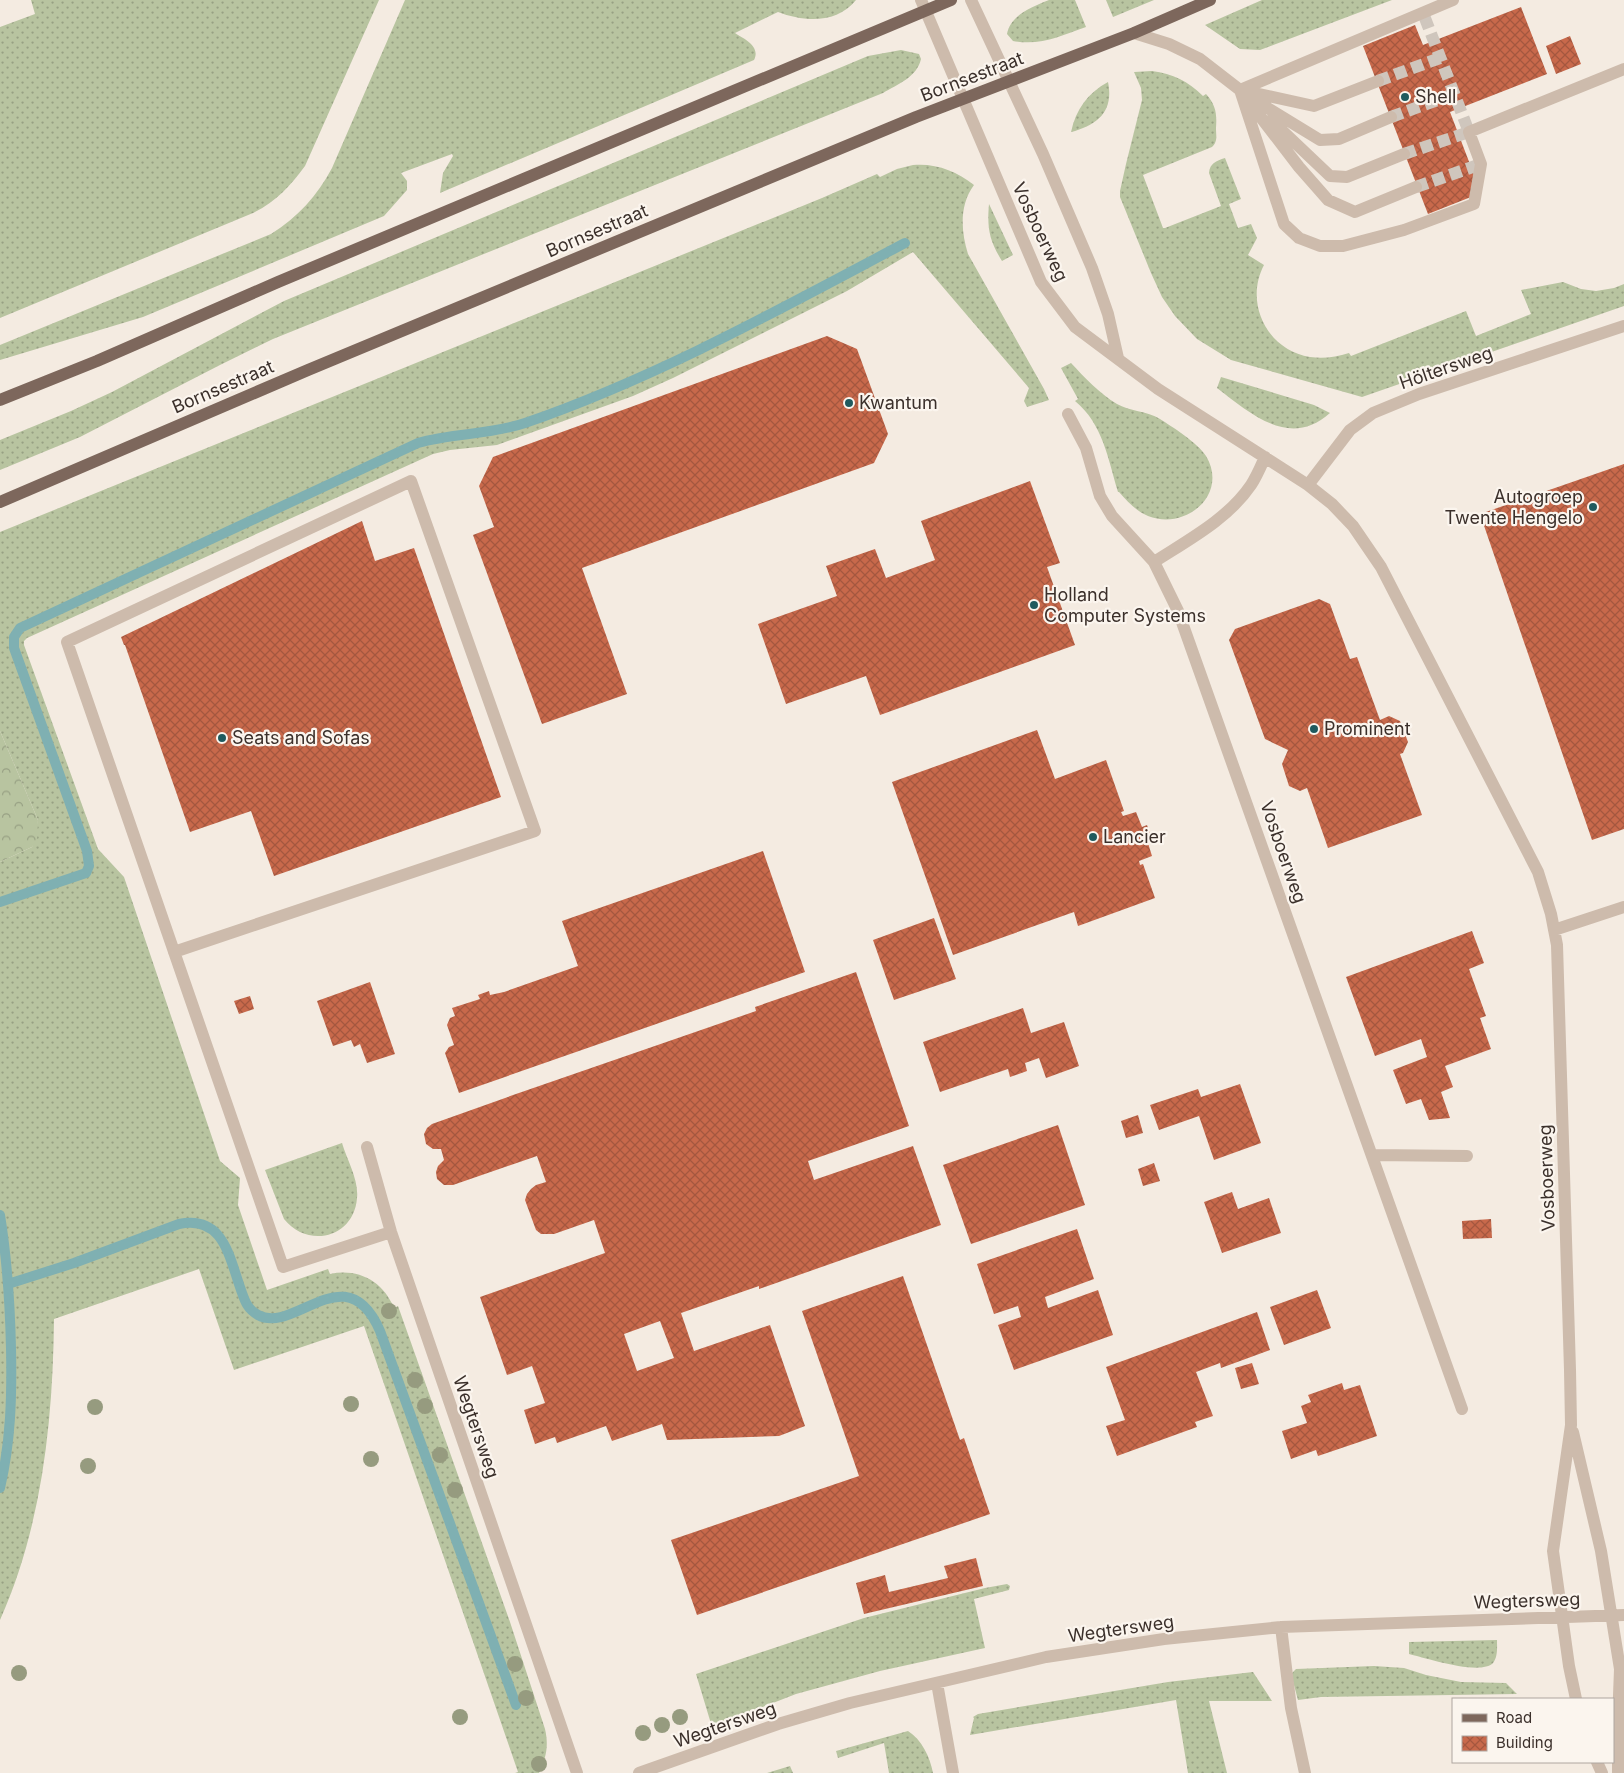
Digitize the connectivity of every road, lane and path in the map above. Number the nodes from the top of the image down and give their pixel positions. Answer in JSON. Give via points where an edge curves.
{"nodes":[{"id":1,"x":952,"y":0,"type":"edge"},
{"id":2,"x":971,"y":0,"type":"edge"},
{"id":3,"x":1210,"y":0,"type":"edge"},
{"id":4,"x":1453,"y":0,"type":"edge"},
{"id":5,"x":923,"y":5,"type":"edge"},
{"id":6,"x":1134,"y":33,"type":"junction"},
{"id":7,"x":1624,"y":69,"type":"edge"},
{"id":8,"x":1010,"y":81,"type":"junction"},
{"id":9,"x":1378,"y":81,"type":"tunnel mouth"},
{"id":10,"x":1240,"y":90,"type":"junction"},
{"id":11,"x":963,"y":99,"type":"junction"},
{"id":12,"x":1391,"y":117,"type":"tunnel mouth"},
{"id":13,"x":1404,"y":154,"type":"tunnel mouth"},
{"id":14,"x":1416,"y":187,"type":"tunnel mouth"},
{"id":15,"x":1624,"y":326,"type":"edge"},
{"id":16,"x":1118,"y":358,"type":"junction"},
{"id":17,"x":0,"y":400,"type":"edge"},
{"id":18,"x":1068,"y":414,"type":"dead end"},
{"id":19,"x":1265,"y":457,"type":"junction"},
{"id":20,"x":1308,"y":485,"type":"junction"},
{"id":21,"x":0,"y":502,"type":"edge"},
{"id":22,"x":1154,"y":562,"type":"junction"},
{"id":23,"x":1624,"y":907,"type":"edge"},
{"id":24,"x":1554,"y":930,"type":"junction"},
{"id":25,"x":174,"y":952,"type":"junction"},
{"id":26,"x":367,"y":1147,"type":"dead end"},
{"id":27,"x":1372,"y":1155,"type":"junction"},
{"id":28,"x":1467,"y":1156,"type":"dead end"},
{"id":29,"x":390,"y":1232,"type":"junction"},
{"id":30,"x":1462,"y":1408,"type":"dead end"},
{"id":31,"x":1571,"y":1425,"type":"junction"},
{"id":32,"x":1618,"y":1615,"type":"edge"},
{"id":33,"x":1563,"y":1617,"type":"junction"},
{"id":34,"x":1281,"y":1627,"type":"junction"},
{"id":35,"x":938,"y":1683,"type":"junction"},
{"id":36,"x":1576,"y":1698,"type":"edge"},
{"id":37,"x":577,"y":1773,"type":"edge"},
{"id":38,"x":639,"y":1773,"type":"edge"},
{"id":39,"x":953,"y":1773,"type":"edge"},
{"id":40,"x":1305,"y":1773,"type":"edge"},
{"id":41,"x":1618,"y":1773,"type":"edge"}],
"edges":[{"from":1,"to":5,"type":"main road"},
{"from":2,"to":8,"type":"street","name":"Vosboerweg"},
{"from":3,"to":6,"type":"main road","name":"Bornsestraat"},
{"from":4,"to":10,"type":"street"},
{"from":5,"to":11,"type":"street","name":"Vosboerweg"},
{"from":5,"to":17,"type":"main road"},
{"from":6,"to":8,"type":"main road","name":"Bornsestraat"},
{"from":6,"to":10,"type":"street","via":[[1169,44],[1200,59]]},
{"from":7,"to":10,"type":"street","via":[[1469,132],[1481,164],[1474,204],[1404,230],[1343,246],[1320,246],[1298,238],[1284,224]]},
{"from":8,"to":11,"type":"main road","name":"Bornsestraat"},
{"from":8,"to":16,"type":"street","name":"Vosboerweg","via":[[1092,268],[1108,314]]},
{"from":9,"to":10,"type":"street","via":[[1314,106]]},
{"from":10,"to":12,"type":"street","via":[[1320,140],[1339,139]]},
{"from":10,"to":13,"type":"street","via":[[1330,176],[1347,176]]},
{"from":10,"to":14,"type":"street","via":[[1328,200],[1355,212]]},
{"from":11,"to":16,"type":"street","name":"Vosboerweg","via":[[1041,282],[1075,327]]},
{"from":11,"to":21,"type":"main road","name":"Bornsestraat","via":[[308,370]]},
{"from":15,"to":20,"type":"street","name":"Höltersweg","via":[[1419,394],[1373,413],[1350,430]]},
{"from":16,"to":19,"type":"street","name":"Vosboerweg","via":[[1158,390]]},
{"from":18,"to":22,"type":"street","name":"Vosboerweg","via":[[1086,448],[1100,496],[1112,516]]},
{"from":19,"to":20,"type":"street","name":"Vosboerweg"},
{"from":19,"to":22,"type":"street","via":[[1251,485],[1231,509]]},
{"from":20,"to":24,"type":"street","name":"Vosboerweg","via":[[1353,526],[1380,568],[1532,859]]},
{"from":22,"to":27,"type":"street","name":"Vosboerweg","via":[[1178,611]]},
{"from":23,"to":24,"type":"street"},
{"from":24,"to":31,"type":"street","name":"Vosboerweg"},
{"from":25,"to":25,"type":"street","via":[[67,642],[411,481],[535,831]]},
{"from":25,"to":29,"type":"street","via":[[283,1267]]},
{"from":26,"to":29,"type":"street","name":"Wegtersweg"},
{"from":27,"to":28,"type":"street"},
{"from":27,"to":30,"type":"street","name":"Vosboerweg"},
{"from":29,"to":37,"type":"street","name":"Wegtersweg"},
{"from":31,"to":32,"type":"street","name":"Vosboerweg"},
{"from":31,"to":33,"type":"street","name":"Vosboerweg","via":[[1554,1551]]},
{"from":32,"to":33,"type":"street","name":"Wegtersweg"},
{"from":32,"to":41,"type":"street","name":"Vosboerweg"},
{"from":33,"to":34,"type":"street","name":"Wegtersweg"},
{"from":33,"to":36,"type":"street","name":"Vosboerweg"},
{"from":34,"to":35,"type":"street","name":"Wegtersweg","via":[[1164,1639],[1046,1658]]},
{"from":34,"to":40,"type":"street","via":[[1291,1708]]},
{"from":35,"to":38,"type":"street","name":"Wegtersweg","via":[[778,1724]]},
{"from":35,"to":39,"type":"street"}]}
